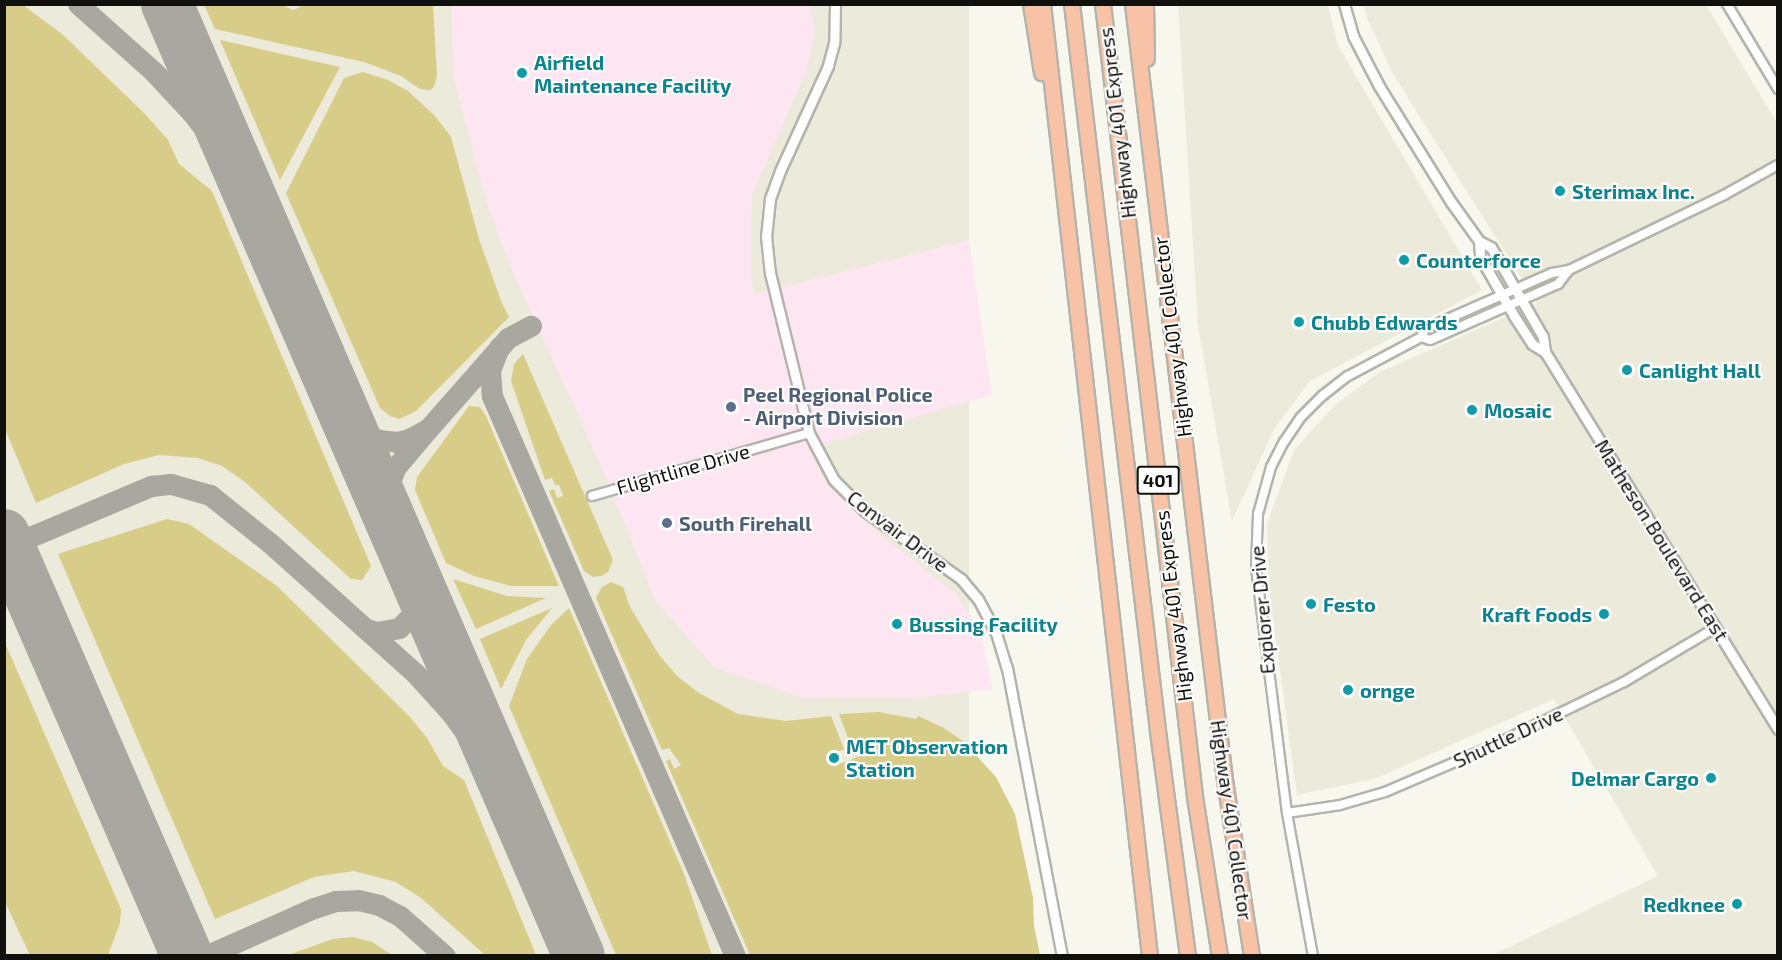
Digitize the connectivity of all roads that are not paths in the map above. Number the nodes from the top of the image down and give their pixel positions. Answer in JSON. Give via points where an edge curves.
{"nodes":[{"id":1,"x":835,"y":4,"type":"edge"},
{"id":2,"x":1030,"y":4,"type":"edge"},
{"id":3,"x":1043,"y":4,"type":"edge"},
{"id":4,"x":1072,"y":4,"type":"edge"},
{"id":5,"x":1103,"y":4,"type":"edge"},
{"id":6,"x":1133,"y":4,"type":"edge"},
{"id":7,"x":1146,"y":4,"type":"edge"},
{"id":8,"x":1344,"y":4,"type":"edge"},
{"id":9,"x":1727,"y":4,"type":"edge"},
{"id":10,"x":1778,"y":89,"type":"edge"},
{"id":11,"x":1148,"y":128,"type":"junction"},
{"id":12,"x":1059,"y":157,"type":"junction"},
{"id":13,"x":1776,"y":166,"type":"edge"},
{"id":14,"x":1479,"y":242,"type":"junction"},
{"id":15,"x":1569,"y":270,"type":"junction"},
{"id":16,"x":1515,"y":288,"type":"junction"},
{"id":17,"x":1502,"y":294,"type":"junction"},
{"id":18,"x":1521,"y":300,"type":"junction"},
{"id":19,"x":1509,"y":306,"type":"junction"},
{"id":20,"x":1421,"y":337,"type":"junction"},
{"id":21,"x":1545,"y":352,"type":"junction"},
{"id":22,"x":809,"y":433,"type":"junction"},
{"id":23,"x":592,"y":496,"type":"dead end"},
{"id":24,"x":1715,"y":628,"type":"junction"},
{"id":25,"x":1778,"y":729,"type":"edge"},
{"id":26,"x":1287,"y":813,"type":"junction"},
{"id":27,"x":1062,"y":956,"type":"edge"},
{"id":28,"x":1150,"y":956,"type":"edge"},
{"id":29,"x":1188,"y":956,"type":"edge"},
{"id":30,"x":1220,"y":956,"type":"edge"},
{"id":31,"x":1252,"y":956,"type":"edge"},
{"id":32,"x":1313,"y":956,"type":"edge"}],
"edges":[{"from":1,"to":22,"type":"street","name":"Convair Drive","via":[[834,43],[828,66],[777,178],[766,225],[770,273]]},
{"from":2,"to":12,"type":"highway"},
{"from":3,"to":12,"type":"highway"},
{"from":4,"to":29,"type":"highway","name":"Highway 401 Express","number":"401"},
{"from":5,"to":30,"type":"highway","name":"Highway 401 Express","number":"401","via":[[1195,797]]},
{"from":6,"to":11,"type":"highway","name":"Highway 401 Collector","number":"401"},
{"from":7,"to":11,"type":"highway"},
{"from":8,"to":14,"type":"street","name":"Matheson Boulevard East","via":[[1353,36],[1379,86]]},
{"from":9,"to":10,"type":"street"},
{"from":11,"to":31,"type":"highway","name":"Highway 401 Collector","number":"401","via":[[1225,780]]},
{"from":12,"to":28,"type":"highway"},
{"from":13,"to":15,"type":"street","name":"Explorer Drive"},
{"from":14,"to":16,"type":"street","name":"Matheson Boulevard East","via":[[1491,247]]},
{"from":14,"to":17,"type":"street","name":"Matheson Boulevard East","via":[[1480,257]]},
{"from":15,"to":16,"type":"street","name":"Explorer Drive"},
{"from":15,"to":18,"type":"street","name":"Explorer Drive","via":[[1558,284]]},
{"from":16,"to":17,"type":"street","name":"Explorer Drive"},
{"from":16,"to":18,"type":"street","name":"Matheson Boulevard East"},
{"from":17,"to":19,"type":"street","name":"Matheson Boulevard East"},
{"from":17,"to":20,"type":"street","name":"Explorer Drive","via":[[1425,329]]},
{"from":18,"to":19,"type":"street","name":"Explorer Drive"},
{"from":18,"to":21,"type":"street","name":"Matheson Boulevard East","via":[[1543,337]]},
{"from":19,"to":20,"type":"street","name":"Explorer Drive","via":[[1430,340]]},
{"from":19,"to":21,"type":"street","name":"Matheson Boulevard East","via":[[1532,344]]},
{"from":20,"to":26,"type":"street","name":"Explorer Drive","via":[[1348,376],[1300,417],[1263,489],[1255,544],[1256,576]]},
{"from":21,"to":24,"type":"street","name":"Matheson Boulevard East"},
{"from":22,"to":23,"type":"street","name":"Flightline Drive"},
{"from":22,"to":27,"type":"street","name":"Convair Drive","via":[[834,480],[849,497],[950,570],[970,589],[991,621],[1007,668]]},
{"from":24,"to":25,"type":"street","name":"Matheson Boulevard East"},
{"from":24,"to":26,"type":"street","name":"Shuttle Drive","via":[[1624,682],[1490,747],[1395,788],[1340,805]]},
{"from":26,"to":32,"type":"street","name":"Explorer Drive"}]}
